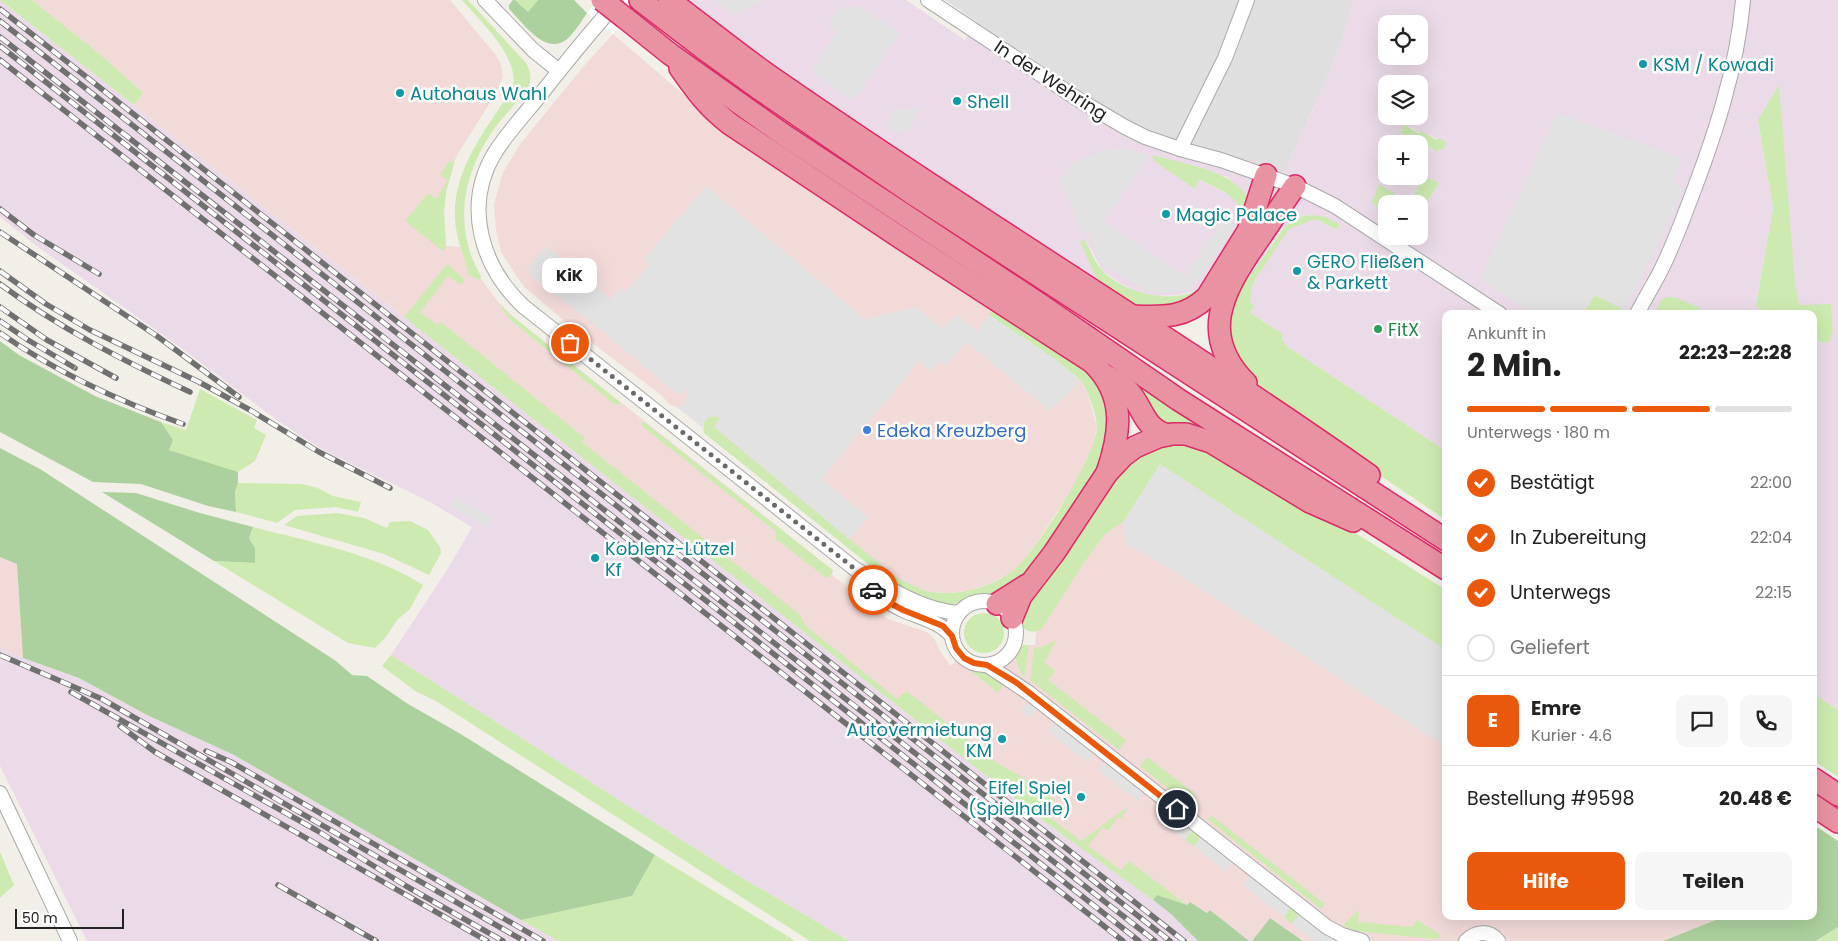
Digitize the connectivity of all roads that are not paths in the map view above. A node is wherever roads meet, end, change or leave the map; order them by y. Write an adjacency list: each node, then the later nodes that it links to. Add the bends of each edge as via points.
1 (485, 0): 10 (street, via 533,50)
2 (602, 0): 8 (highway, bridge)
3 (640, 0): 23 (highway, via 750,83 908,191)
4 (669, 0): 16 (highway, via 829,116)
5 (928, 0): 11 (street, In der Wehring, via 1125,127)
6 (1247, 0): 11 (street, via 1225,58)
7 (1743, 0): 15 (street, via 1741,26 1726,94 1707,157 1660,273)
8 (621, 9): 9 (highway); 10 (street)
9 (670, 54): 17 (highway, via 700,96 730,124 1085,356); 22 (highway, via 784,135 1179,400)
10 (559, 71): 25 (street, via 504,140 486,171 478,209 479,226 490,264 523,306)
11 (1180, 149): 12 (street, In der Wehring)
12 (1266, 175): 13 (street, In der Wehring); 16 (highway, via 1248,232 1207,297 1182,314)
13 (1295, 186): 14 (street, In der Wehring, via 1335,206); 18 (highway, via 1236,274 1225,294 1220,314 1220,337 1226,359)
14 (1494, 310)
15 (1639, 310)
16 (1132, 316): 18 (highway)
17 (1104, 375): 19 (highway, via 1125,388 1149,424); 20 (highway, via 1115,398 1118,423)
18 (1259, 398): 21 (highway)
19 (1166, 435): 20 (highway, via 1135,447); 22 (highway, via 1186,434 1211,442 1310,502 1340,517)
20 (1107, 473): 26 (highway, via 1054,553)
21 (1442, 528)
22 (1387, 532): 24 (highway)
23 (1442, 537)
24 (1442, 567)
25 (855, 569): 28 (street, via 906,598); 30 (street, via 865,583 890,603 943,626)
26 (1029, 583): 27 (highway); 29 (highway)
27 (997, 604): 28 (street, via 976,602); 29 (street)
28 (959, 613): 30 (street, via 953,624)
29 (1012, 618): 31 (street, via 1016,638)
30 (952, 636): 32 (street, via 964,658)
31 (1010, 652): 32 (street); 33 (street, via 1011,670)
32 (987, 665): 33 (street)
33 (1017, 683): 40 (street, via 1326,927 1342,936)
34 (1817, 781): 36 (highway)
35 (0, 792): 39 (street)
36 (1838, 794)
37 (1817, 808): 38 (highway)
38 (1838, 822)
39 (70, 941)
40 (1362, 941)
41 (1466, 941): 42 (street, via 1480,933 1491,935)
42 (1498, 941)

